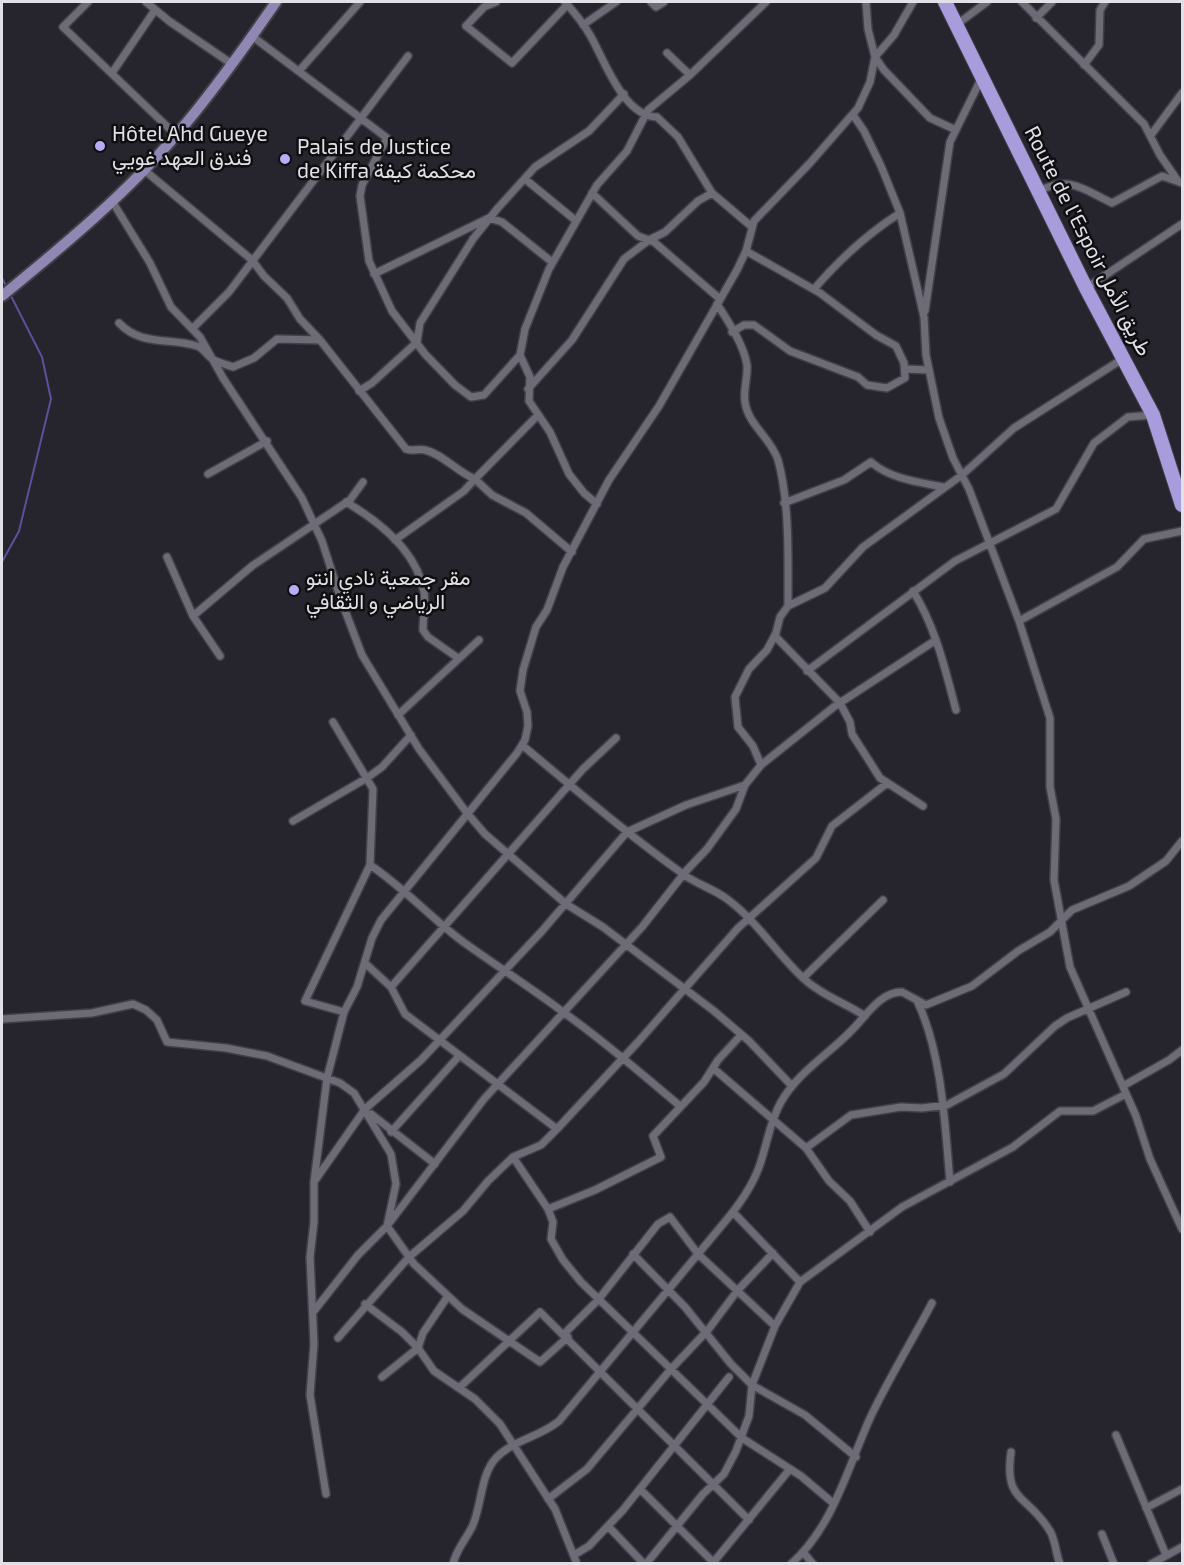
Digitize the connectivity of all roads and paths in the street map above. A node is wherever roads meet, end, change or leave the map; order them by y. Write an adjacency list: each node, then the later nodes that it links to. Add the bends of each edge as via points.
1 (88, 2): 29 (street, via 63,27)
2 (146, 2): 18 (street)
3 (276, 2): 22 (main road)
4 (360, 2): 28 (street)
5 (496, 2): 17 (street, via 484,7 466,26 512,63)
6 (616, 2): 20 (street)
7 (651, 2): 8 (street, via 656,7)
8 (664, 2)
9 (766, 2): 30 (street)
10 (866, 2): 25 (street)
11 (913, 2): 25 (street, via 894,35)
12 (945, 2): 21 (highway, Route de l’Espoir طريق الأمل)
13 (987, 2): 21 (street)
14 (1022, 2): 19 (street)
15 (1052, 2): 19 (street)
16 (1105, 2): 27 (street, via 1100,10 1099,45)
17 (566, 3): 20 (street)
18 (155, 10): 26 (street); 29 (street)
19 (1036, 18): 27 (street)
20 (583, 25): 33 (street, via 609,76)
21 (956, 25): 31 (highway, Route de l’Espoir طريق الأمل)
22 (252, 36): 26 (main road); 28 (street)
23 (667, 53): 30 (street)
24 (408, 56): 36 (street)
25 (875, 57): 34 (street, via 870,82); 37 (street, via 930,118)
26 (232, 64): 38 (main road)
27 (1084, 65): 39 (street, via 1114,91)
28 (299, 71): 36 (street)
29 (112, 72): 38 (street)
30 (690, 75): 35 (street, via 648,110)
31 (982, 76): 37 (street); 43 (highway, Route de l’Espoir طريق الأمل)
32 (1182, 93): 39 (street)
33 (624, 94): 35 (street); 41 (street, via 589,131 535,167)
34 (854, 115): 47 (street); 51 (street)
35 (645, 117): 44 (street, via 627,150); 45 (street, via 657,117 678,137)
36 (361, 118): 54 (street); 56 (street, via 387,138 360,196)
37 (956, 130): 61 (street, via 945,170)
38 (176, 135): 40 (main road)
39 (1151, 135): 42 (street)
40 (143, 170): 46 (main road); 54 (street)
41 (525, 179): 48 (street); 49 (street)
42 (1180, 182): 43 (street, via 1162,176 1112,203 1081,185 1052,185)
43 (1038, 192): 57 (highway, Route de l’Espoir طريق الأمل)
44 (592, 193): 49 (street); 52 (street, via 638,236)
45 (712, 193): 51 (street); 52 (street, via 665,232)
46 (112, 201): 59 (main road); 63 (street, via 150,262 171,307)
47 (900, 213): 58 (street, via 876,228); 61 (street)
48 (489, 218): 55 (street, via 502,222); 56 (street); 66 (street, via 420,323)
49 (575, 220): 55 (street)
50 (1182, 224): 57 (street)
51 (752, 227): 53 (street)
52 (649, 240): 60 (street); 72 (street, via 624,259 572,340)
53 (746, 250): 58 (street); 60 (street)
54 (252, 260): 63 (street, via 229,292); 65 (street)
55 (552, 262): 67 (street, via 525,329)
56 (374, 274): 66 (street, via 392,311)
57 (1086, 288): 68 (highway, Route de l’Espoir طريق الأمل)
58 (813, 290): 70 (street, via 896,346)
59 (2, 296)
60 (718, 302): 64 (street); 84 (street)
61 (924, 317): 71 (street)
62 (119, 323): 69 (street, via 130,334 199,346)
63 (192, 329): 69 (street)
64 (732, 332): 70 (street, via 754,324 790,351 852,374 878,389 905,378); 83 (street, via 744,352 747,367 744,401 750,419 772,446 778,461)
65 (320, 340): 69 (street, via 277,339 254,358 233,367); 73 (street)
66 (417, 342): 67 (street, via 455,385 471,396 484,395); 73 (street)
67 (520, 355): 72 (street, via 530,377)
68 (1124, 358): 75 (highway, Route de l’Espoir طريق الأمل); 78 (street, via 1014,428)
69 (213, 360): 76 (street)
70 (904, 369): 71 (street)
71 (929, 370): 78 (street, via 939,418)
72 (528, 389): 74 (street)
73 (359, 391): 79 (street, via 411,452 425,450)
74 (538, 415): 79 (street); 84 (street, via 569,474)
75 (1153, 415): 85 (highway, Route de l’Espoir طريق الأمل); 89 (street, via 1128,417 1109,429 1082,461 1056,509)
76 (267, 441): 77 (street); 86 (street)
77 (208, 474)
78 (962, 475): 81 (street); 89 (street)
79 (475, 479): 88 (street); 90 (street, via 492,495 526,513)
80 (363, 482): 82 (street)
81 (943, 487): 83 (street, via 893,475 871,462 844,480); 93 (street, via 863,547 825,588)
82 (346, 502): 86 (street); 88 (street)
83 (784, 502): 93 (street)
84 (597, 504): 90 (street)
85 (1182, 505)
86 (314, 523): 94 (street, via 252,566); 104 (street, via 362,655)
87 (1182, 531): 95 (street, via 1144,539 1117,567)
88 (395, 540): 100 (street, via 420,573 423,630)
89 (988, 542): 92 (street); 95 (street)
90 (572, 552): 108 (street, via 536,627 523,670 520,691 528,726)
91 (167, 557): 94 (street)
92 (913, 591): 97 (street); 101 (street)
93 (788, 606): 96 (street)
94 (193, 616): 99 (street)
95 (1018, 621): 126 (street, via 1050,718 1050,787 1057,828 1054,880)
96 (775, 636): 101 (street); 109 (street, via 744,675 735,697 738,727)
97 (936, 639): 102 (street); 103 (street)
98 (479, 640): 100 (street)
99 (220, 656)
100 (458, 658): 104 (street)
101 (807, 671): 102 (street)
102 (840, 703): 109 (street); 111 (street, via 858,744)
103 (956, 710)
104 (398, 715): 106 (street)
105 (333, 722): 110 (street)
106 (411, 735): 110 (street); 115 (street)
107 (616, 738): 113 (street)
108 (522, 745): 113 (street); 115 (street)
109 (761, 765): 112 (street)
110 (367, 778): 116 (street); 120 (street, via 374,803)
111 (886, 784): 114 (street); 125 (street, via 832,826 816,858)
112 (745, 785): 117 (street, via 686,805); 121 (street, via 736,809)
113 (569, 786): 117 (street); 119 (street)
114 (923, 806)
115 (467, 813): 119 (street); 122 (street)
116 (292, 821)
117 (627, 832): 121 (street); 124 (street)
118 (1182, 841): 126 (street, via 1166,861 1129,886 1072,910)
119 (508, 855): 124 (street); 127 (street)
120 (370, 865): 122 (street); 137 (street, via 305,1001)
121 (683, 875): 125 (street, via 726,897); 128 (street)
122 (403, 891): 127 (street); 129 (street, via 376,929)
123 (883, 900): 131 (street)
124 (566, 904): 128 (street); 130 (street)
125 (748, 918): 131 (street); 133 (street)
126 (1061, 922): 135 (street, via 972,986 934,1003); 136 (street, via 1070,967)
127 (445, 927): 130 (street); 132 (street)
128 (625, 945): 133 (street); 138 (street)
129 (366, 964): 132 (street); 137 (street)
130 (505, 971): 138 (street); 142 (street)
131 (803, 978): 139 (street)
132 (391, 987): 142 (street, via 405,1014)
133 (686, 988): 141 (street); 145 (street)
134 (1126, 992): 136 (street)
135 (918, 1003): 139 (street, via 902,992 894,992); 152 (street, via 929,1035)
136 (1089, 1008): 150 (street); 152 (street, via 1055,1026 1004,1074)
137 (344, 1012): 147 (street)
138 (564, 1012): 145 (street); 148 (street)
139 (865, 1016): 149 (street, via 843,1040 800,1074)
140 (2, 1019): 147 (street, via 93,1012 133,1004 158,1020 167,1042 267,1056)
141 (741, 1035): 146 (street); 149 (street)
142 (439, 1041): 144 (street); 154 (street)
143 (1182, 1050): 150 (street)
144 (459, 1056): 148 (street); 157 (street)
145 (624, 1058): 153 (street); 156 (street)
146 (713, 1068): 153 (street); 155 (street)
147 (327, 1078): 154 (street, via 354,1093); 161 (street)
148 (498, 1084): 156 (street); 160 (street)
149 (792, 1086): 155 (street)
150 (1123, 1086): 151 (street)
151 (1126, 1094): 162 (street, via 1093,1111 1060,1111 1028,1138); 166 (street)
152 (943, 1105): 158 (street, via 852,1115); 162 (street)
153 (681, 1107): 163 (street, via 653,1136 661,1157)
154 (365, 1109): 157 (street); 161 (street); 165 (street, via 391,1154 396,1184)
155 (773, 1122): 158 (street); 164 (street, via 751,1186)
156 (557, 1129): 159 (street, via 541,1145)
157 (392, 1132): 160 (street)
158 (806, 1148): 167 (street)
159 (513, 1157): 163 (street); 171 (street, via 463,1211)
160 (435, 1164): 165 (street)
161 (314, 1182): 179 (street, via 310,1257)
162 (950, 1182): 167 (street, via 902,1207)
163 (548, 1209): 176 (street, via 553,1222 551,1239 563,1260)
164 (733, 1212): 168 (street); 170 (street)
165 (387, 1226): 171 (street); 179 (street, via 358,1255)
166 (1182, 1229)
167 (870, 1232): 172 (street)
168 (773, 1253): 172 (street); 173 (street)
169 (633, 1254): 170 (street, via 658,1224 670,1216); 174 (street); 176 (street)
170 (698, 1254): 173 (street); 174 (street)
171 (410, 1256): 175 (street); 178 (street)
172 (800, 1282): 180 (street)
173 (737, 1291): 180 (street); 182 (street)
174 (667, 1292): 181 (street); 182 (street)
175 (448, 1296): 185 (street); 186 (street, via 423,1333)
176 (597, 1300): 181 (street); 183 (street)
177 (932, 1303): 200 (street, via 871,1417)
178 (365, 1304): 184 (street); 186 (street)
179 (314, 1311): 205 (street, via 310,1395)
180 (775, 1326): 191 (street)
181 (633, 1332): 187 (street); 188 (street)
182 (706, 1333): 187 (street); 191 (street)
183 (566, 1336): 185 (street, via 540,1362); 185 (street, via 540,1312); 188 (street)
184 (338, 1338)
185 (508, 1340): 192 (street)
186 (418, 1348): 189 (street); 192 (street, via 434,1371)
187 (671, 1369): 193 (street); 194 (street)
188 (602, 1372): 194 (street); 197 (street, via 559,1421 544,1433)
189 (382, 1377)
190 (729, 1377): 193 (street)
191 (752, 1385): 196 (street); 200 (street, via 805,1415)
192 (459, 1388): 197 (street, via 488,1411)
193 (707, 1405): 196 (street); 198 (street)
194 (638, 1408): 198 (street); 206 (street, via 587,1469)
195 (1116, 1435): 208 (street)
196 (742, 1438): 201 (street); 202 (street, via 724,1474)
197 (516, 1444): 206 (street); 217 (street, via 489,1468 472,1526)
198 (674, 1445): 202 (street); 203 (street)
199 (1011, 1452): 223 (street, via 1008,1471 1014,1491 1048,1526)
200 (856, 1457): 207 (street)
201 (790, 1469): 207 (street); 209 (street)
202 (713, 1484): 209 (street); 210 (street)
203 (640, 1489): 210 (street); 211 (street)
204 (1182, 1489): 208 (street)
205 (326, 1494)
206 (548, 1499): 215 (street)
207 (833, 1503): 214 (street)
208 (1146, 1508): 216 (street)
209 (749, 1520): 220 (street)
210 (676, 1524): 219 (street); 220 (street)
211 (608, 1526): 215 (street, via 589,1546); 219 (street)
212 (1102, 1534): 224 (street)
213 (1182, 1547): 216 (street)
214 (803, 1552): 221 (street); 222 (street)
215 (573, 1555): 218 (street)
216 (1166, 1555): 225 (street)
217 (453, 1563)
218 (577, 1563)
219 (645, 1563)
220 (713, 1563)
221 (791, 1563)
222 (813, 1563)
223 (1060, 1563)
224 (1114, 1563)
225 (1150, 1563)

